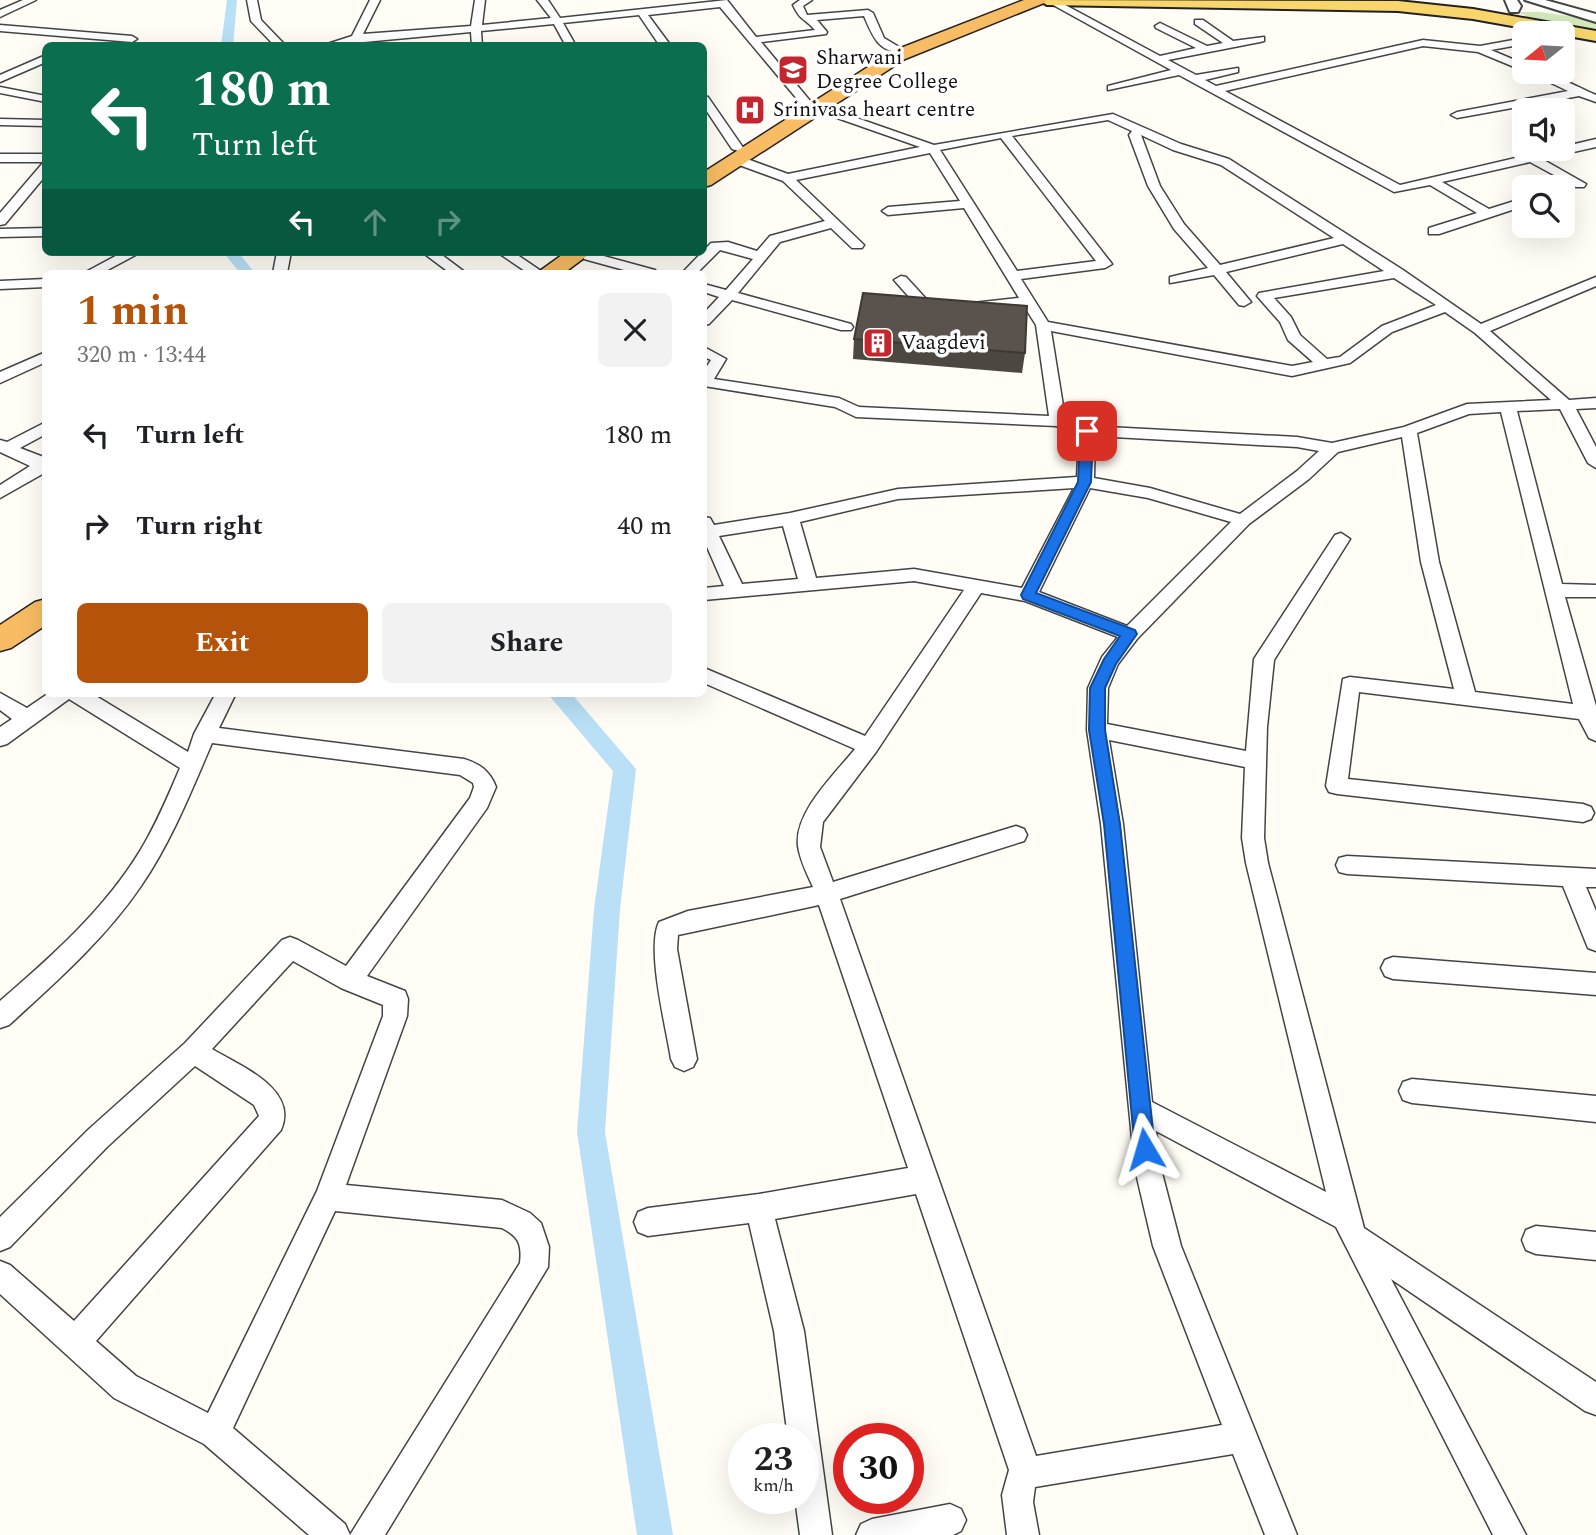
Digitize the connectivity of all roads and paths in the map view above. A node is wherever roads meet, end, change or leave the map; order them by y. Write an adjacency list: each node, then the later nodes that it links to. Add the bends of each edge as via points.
1 (31, 0): 16 (street)
2 (252, 0): 34 (street, via 256,21)
3 (375, 0): 29 (street)
4 (480, 0): 25 (street)
5 (542, 0): 19 (street)
6 (631, 0): 15 (street)
7 (807, 0): 17 (street, via 798,5)
8 (1038, 0): 61 (highway, via 920,45)
9 (1049, 0): 20 (main road, via 1374,5); 45 (street)
10 (1409, 0): 14 (main road)
11 (1531, 0): 18 (street)
12 (723, 2): 15 (street); 32 (street)
13 (1006, 2): 41 (highway)
14 (1513, 5): 18 (main road); 21 (main road, via 1515,17)
15 (641, 13): 19 (street); 38 (street)
16 (0, 14)
17 (804, 19): 32 (street, via 813,21 822,32); 41 (street, via 867,12 880,40)
18 (1596, 19)
19 (555, 21): 25 (street); 37 (street)
20 (1517, 21)
21 (1525, 21)
22 (1199, 22): 40 (street)
23 (1160, 26): 43 (street)
24 (0, 28): 27 (street)
25 (476, 29): 29 (street); 36 (street)
26 (1575, 32): 28 (main road)
27 (94, 36): 30 (street); 33 (street)
28 (1596, 36)
29 (356, 38): 35 (street)
30 (132, 39)
31 (1260, 39): 40 (street)
32 (753, 40): 61 (street)
33 (83, 42)
34 (277, 42)
35 (339, 42)
36 (477, 42)
37 (568, 42)
38 (663, 42)
39 (1512, 43): 42 (street)
40 (1232, 44): 43 (street)
41 (895, 49): 61 (highway)
42 (1479, 49): 46 (street); 56 (street, via 1423,43)
43 (1207, 50): 45 (street)
44 (42, 60): 47 (street)
45 (1158, 60): 50 (street)
46 (1512, 63)
47 (24, 67): 48 (street); 51 (street)
48 (42, 70)
49 (1234, 70): 52 (street)
50 (1182, 71): 52 (street); 54 (street)
51 (0, 79)
52 (1195, 79): 56 (street)
53 (1562, 84): 57 (street)
54 (1112, 88)
55 (0, 90): 58 (street)
56 (1214, 90): 80 (street, via 1398,188)
57 (1581, 92): 59 (street); 62 (street)
58 (42, 98)
59 (1596, 98)
60 (707, 104): 70 (street)
61 (811, 106): 68 (street); 70 (highway)
62 (1457, 115)
63 (0, 122): 64 (street)
64 (42, 123)
65 (1138, 130): 66 (street, via 1109,116); 94 (street, via 1225,162); 112 (street, via 1135,135 1154,186 1179,226)
66 (1004, 134): 68 (street); 114 (street, via 1105,264)
67 (1596, 143): 69 (street)
68 (933, 148): 77 (street); 85 (street)
69 (1575, 148)
70 (737, 154): 75 (highway); 77 (street); 78 (highway)
71 (0, 158): 72 (street)
72 (42, 158)
73 (1518, 161): 80 (street)
74 (1537, 161): 81 (street)
75 (707, 170)
76 (42, 172): 84 (street)
77 (787, 178): 90 (street)
78 (707, 179)
79 (1596, 180): 81 (street)
80 (1432, 181): 88 (street)
81 (1580, 184): 82 (street)
82 (1575, 186)
83 (42, 190): 84 (street)
84 (24, 192): 89 (street)
85 (968, 204): 87 (street); 114 (street)
86 (1512, 206): 88 (street)
87 (888, 211)
88 (1488, 214): 91 (street)
89 (0, 221)
90 (834, 223): 95 (street); 104 (street, via 775,239)
91 (1434, 231)
92 (42, 232): 93 (street)
93 (0, 233)
94 (1344, 240): 112 (street); 113 (street)
95 (858, 245)
96 (707, 255): 104 (street, via 724,245)
97 (130, 256): 105 (street)
98 (435, 256): 106 (street)
99 (510, 256): 107 (street)
100 (583, 256): 108 (highway)
101 (585, 256): 109 (highway)
102 (598, 256): 110 (street)
103 (706, 256): 111 (street)
104 (761, 257): 121 (street)
105 (117, 268)
106 (455, 270)
107 (532, 270)
108 (554, 270)
109 (568, 270)
110 (641, 270)
111 (692, 270)
112 (1220, 271): 115 (street); 123 (street)
113 (1398, 273): 124 (street); 131 (street, via 1264,296 1293,337)
114 (1013, 276): 122 (street)
115 (1175, 280)
116 (901, 281): 122 (street, via 923,304 944,308)
117 (1596, 281): 128 (street)
118 (42, 283): 119 (street)
119 (0, 285)
120 (707, 289): 121 (street)
121 (730, 295): 125 (street); 127 (street)
122 (1028, 301): 126 (street)
123 (1244, 302)
124 (1447, 306): 128 (street); 131 (street, via 1387,328 1345,360)
125 (707, 318)
126 (1043, 325): 131 (street, via 1292,371); 138 (street)
127 (846, 327)
128 (1480, 330): 136 (street)
129 (707, 353): 132 (street, via 719,359)
130 (42, 358): 133 (street)
131 (1324, 364)
132 (707, 377)
133 (0, 378)
134 (707, 382): 138 (street, via 839,403 856,412)
135 (1596, 403): 136 (street)
136 (1566, 405): 137 (street); 144 (street)
137 (1508, 408): 141 (street, via 1468,409); 156 (street)
138 (1058, 421): 140 (street)
139 (42, 429): 142 (street)
140 (1087, 431): 143 (street, via 1297,442); 147 (street)
141 (1409, 431): 143 (street); 170 (street, via 1430,562)
142 (3, 447): 145 (street)
143 (1332, 448): 150 (street)
144 (1596, 463)
145 (42, 464)
146 (42, 466): 148 (street)
147 (1085, 482): 149 (street, via 898,494); 150 (street, via 1150,493); 160 (street)
148 (0, 492)
149 (790, 519): 151 (street); 154 (street)
150 (1243, 520): 164 (street)
151 (707, 527)
152 (707, 529): 158 (street)
153 (1341, 539): 179 (street, via 1264,659)
154 (809, 585): 155 (street, via 914,575); 158 (street)
155 (975, 587): 160 (street); 178 (street)
156 (1554, 590): 157 (street); 172 (street)
157 (1596, 591)
158 (736, 592): 159 (street)
159 (707, 594)
160 (1028, 595): 164 (street)
161 (42, 611): 163 (highway)
162 (42, 612): 165 (highway)
163 (0, 625)
164 (1130, 634): 174 (street, via 1109,662 1098,688)
165 (0, 640)
166 (707, 676): 178 (street)
167 (58, 697): 173 (street)
168 (82, 697): 180 (street)
169 (224, 697): 176 (street)
170 (1467, 699): 172 (street); 181 (street, via 1350,684 1337,786)
171 (0, 700): 173 (street)
172 (1591, 714): 175 (street)
173 (28, 719): 177 (street)
174 (1097, 730): 179 (street); 195 (street, via 1112,824)
175 (1596, 733)
176 (204, 734): 180 (street); 189 (street, via 464,768 482,778 485,787 479,802)
177 (0, 738)
178 (869, 746): 186 (street, via 807,831 807,843)
179 (1256, 761): 201 (street, via 1253,838 1257,863)
180 (192, 765): 191 (street, via 149,855 126,890 78,947)
181 (1583, 813)
182 (1016, 835): 186 (street)
183 (1347, 865): 184 (street)
184 (1571, 877): 185 (street); 187 (street)
185 (1596, 878)
186 (827, 894): 193 (street, via 667,929 665,948); 197 (street)
187 (1596, 941)
188 (1393, 968): 190 (street)
189 (351, 980): 192 (street, via 290,947); 198 (street, via 396,999 397,1007)
190 (1596, 984)
191 (0, 1017)
192 (194, 1051): 202 (street, via 98,1138); 206 (street, via 263,1096 272,1110 272,1121)
193 (684, 1059)
194 (1412, 1091): 196 (street)
195 (1140, 1109): 201 (street); 209 (street, via 1148,1168 1167,1245)
196 (1596, 1109)
197 (925, 1179): 199 (street); 210 (street)
198 (328, 1197): 208 (street); 213 (street, via 502,1214 531,1231 536,1243 534,1267)
199 (759, 1208): 200 (street); 214 (street, via 789,1331)
200 (648, 1222)
201 (1350, 1227): 207 (street); 218 (street)
202 (0, 1237)
203 (1536, 1240): 204 (street)
204 (1596, 1246)
205 (0, 1275): 206 (street)
206 (75, 1342): 208 (street, via 125,1387)
207 (1596, 1400)
208 (215, 1433): 212 (street)
209 (1241, 1437): 210 (street); 217 (street)
210 (1026, 1473): 216 (street, via 1017,1497)
211 (950, 1520): 215 (street)
212 (334, 1535)
213 (366, 1535)
214 (816, 1535)
215 (872, 1535)
216 (1023, 1535)
217 (1281, 1535)
218 (1510, 1535)

